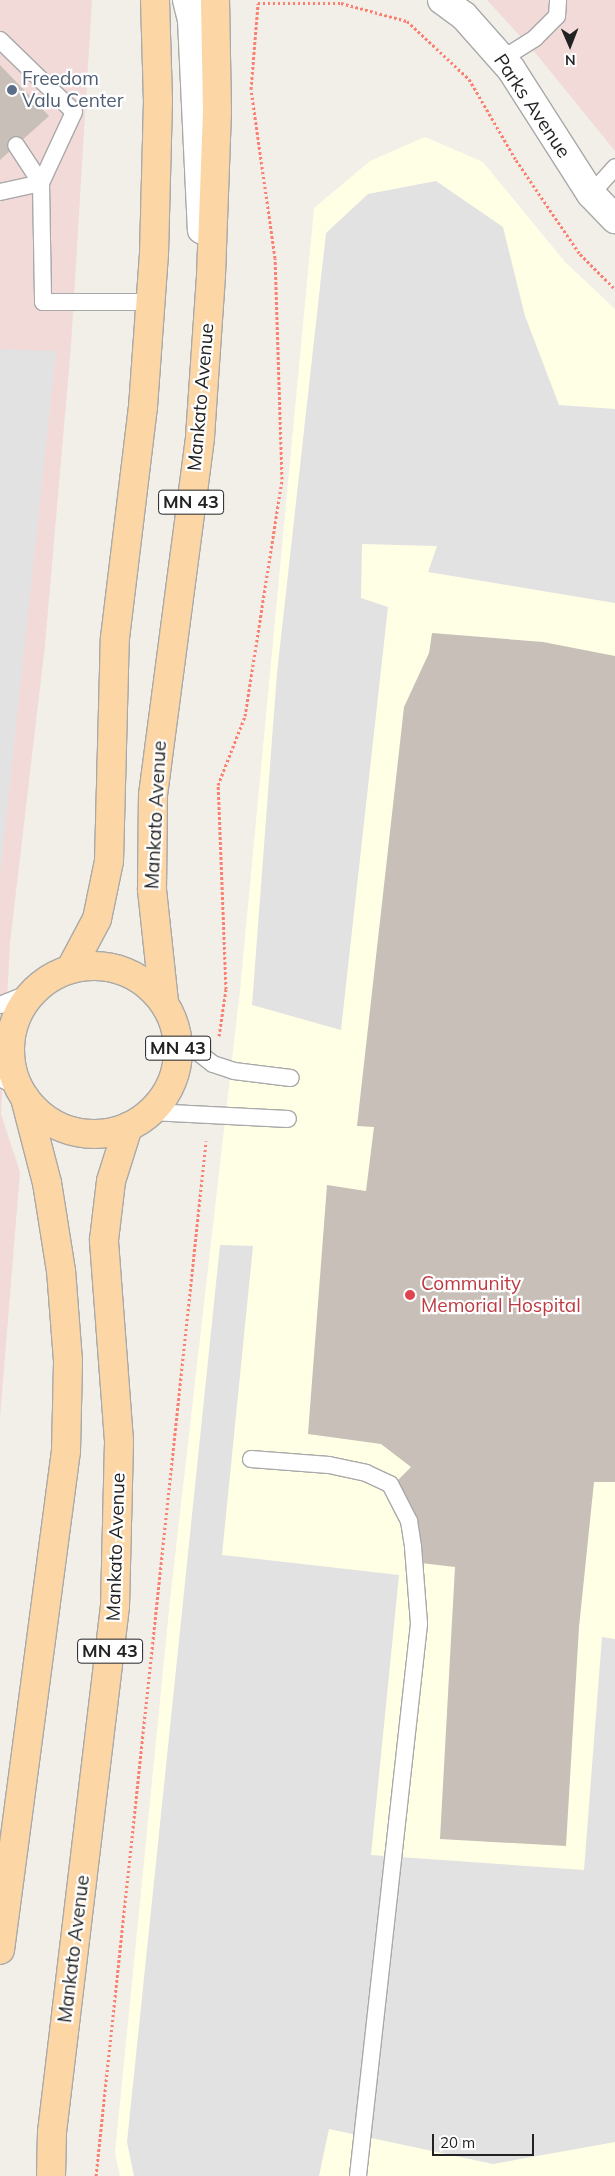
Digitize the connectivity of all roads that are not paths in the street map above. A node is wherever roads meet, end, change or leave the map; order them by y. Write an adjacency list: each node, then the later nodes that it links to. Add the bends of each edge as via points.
1 (155, 0): 15 (main road, MN 43, via 158,101)
2 (187, 0): 14 (street, via 192,20 202,238)
3 (215, 0): 14 (main road, Mankato Avenue / MN 43, via 217,113)
4 (442, 0): 7 (street, Parks Avenue, via 464,16)
5 (558, 0): 7 (lane, via 557,16 535,38)
6 (0, 40): 10 (lane, via 74,112)
7 (502, 59): 12 (street, Parks Avenue)
8 (16, 145): 10 (lane)
9 (615, 167): 12 (lane)
10 (42, 183): 11 (lane); 15 (lane, via 43,302)
11 (0, 192)
12 (591, 194): 13 (street, Parks Avenue)
13 (615, 219)
14 (211, 275): 18 (main road, Mankato Avenue / MN 43, via 200,437 153,795 152,889)
15 (150, 302): 16 (main road, MN 43, via 143,407 115,638 109,861 97,919)
16 (71, 968): 17 (main road, Mankato Avenue / MN 43); 18 (main road, Mankato Avenue / MN 43, via 93,965 120,969 144,982)
17 (34, 991): 19 (lane); 22 (main road, Mankato Avenue / MN 43, via 16,1018 11,1034)
18 (164, 1002): 20 (main road, Mankato Avenue / MN 43)
19 (0, 1005)
20 (178, 1037): 21 (lane, via 213,1064 234,1071); 23 (main road, Mankato Avenue / MN 43, via 175,1075 166,1095)
21 (291, 1078)
22 (14, 1087): 25 (main road, Mankato Avenue / MN 43, via 44,1117 69,1130 101,1134); 27 (main road, Mankato Avenue / MN 43, via 47,1183 61,1272 68,1361 66,1452)
23 (151, 1112): 24 (lane); 25 (main road, Mankato Avenue / MN 43)
24 (288, 1119)
25 (128, 1127): 28 (main road, Mankato Avenue / MN 43, via 111,1181 104,1240 119,1441 115,1606 52,2132)
26 (251, 1459): 29 (lane, via 330,1465 366,1472 390,1484 409,1521 419,1624)
27 (0, 1950)
28 (51, 2176)
29 (358, 2176)

